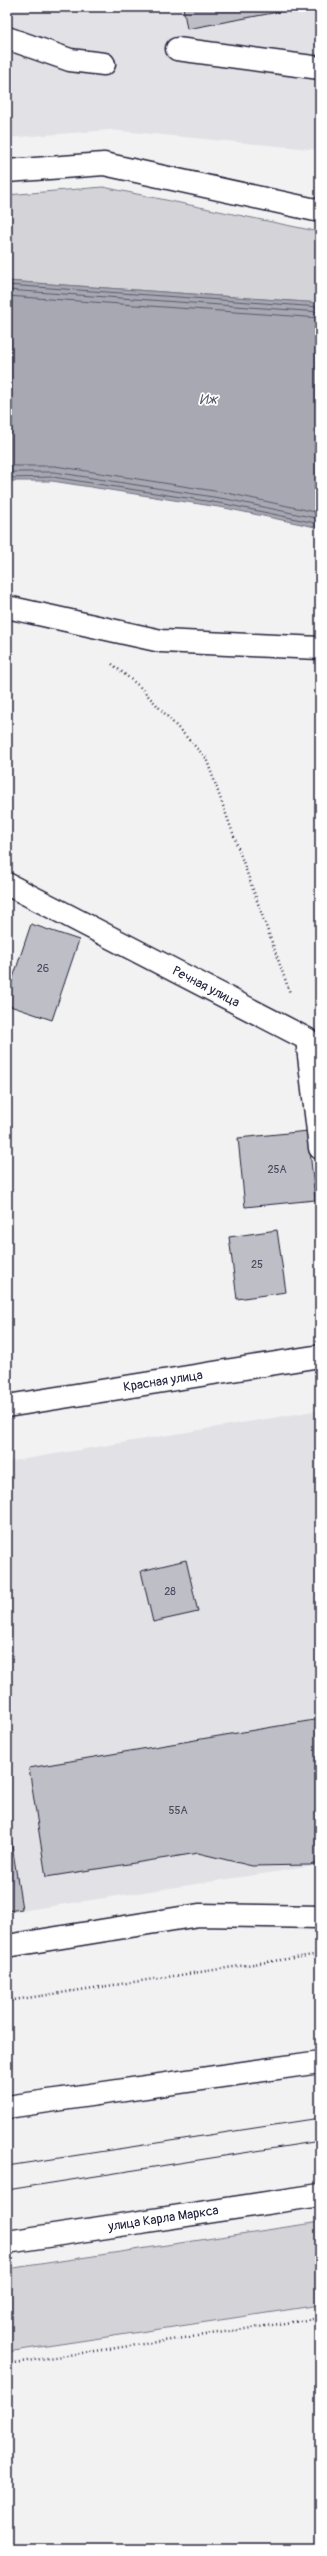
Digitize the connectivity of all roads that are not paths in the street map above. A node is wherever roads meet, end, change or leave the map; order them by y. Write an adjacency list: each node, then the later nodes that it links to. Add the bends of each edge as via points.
1 (7, 38): 3 (street, via 70,60)
2 (177, 49): 4 (street)
3 (104, 64)
4 (320, 68)
5 (7, 171): 6 (street, via 104,164)
6 (320, 211)
7 (7, 607): 8 (street, via 161,641)
8 (320, 648)
9 (7, 884): 10 (street, Речная улица, via 307,1039)
10 (320, 1148)
11 (320, 1356): 12 (street, Красная улица)
12 (7, 1406)
13 (320, 1917): 14 (street, via 199,1915)
14 (7, 1946)
15 (320, 2062): 16 (street)
16 (7, 2107)
17 (317, 2200): 18 (street, улица Карла Маркса)
18 (7, 2242)

